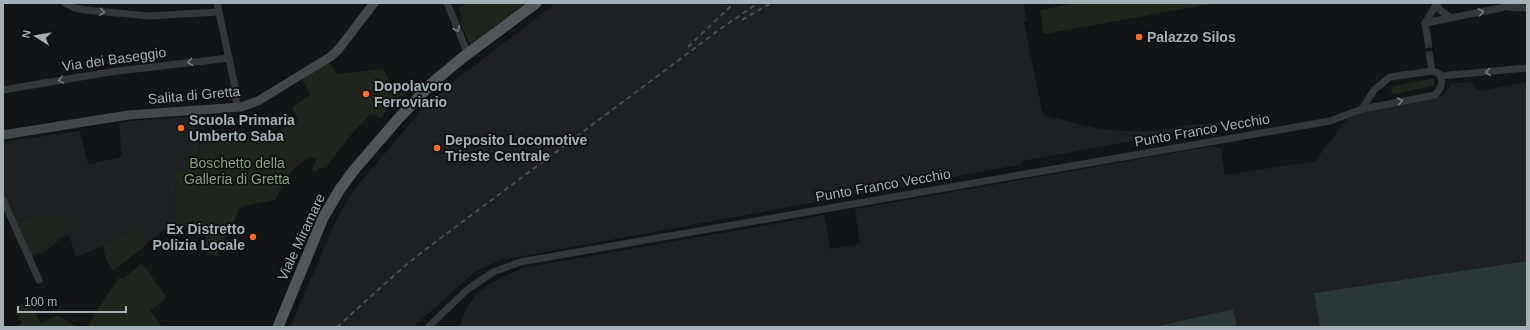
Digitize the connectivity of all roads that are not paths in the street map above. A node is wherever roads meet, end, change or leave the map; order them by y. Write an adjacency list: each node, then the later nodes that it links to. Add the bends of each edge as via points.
1 (65, 3): 11 (street, one-way to 11, via 85,10 149,16)
2 (217, 3): 11 (street)
3 (374, 3): 22 (main road, Salita di Gretta, via 330,57 258,101)
4 (447, 3): 15 (street, one-way to 15)
5 (536, 3): 15 (main road, Viale Miramare)
6 (1511, 3): 9 (street)
7 (1514, 3): 9 (street)
8 (1436, 4): 12 (street); 13 (street)
9 (1501, 8): 10 (street); 12 (street, one-way to 9)
10 (1527, 8)
11 (218, 12): 16 (street)
12 (1451, 18): 13 (street)
13 (1425, 22): 14 (street)
14 (1428, 41)
15 (468, 54): 27 (main road, Viale Miramare, via 430,84 411,103 340,189 320,225)
16 (229, 58): 21 (street, Via dei Baseggio, one-way to 21, via 110,72); 22 (street)
17 (1430, 58): 19 (street)
18 (1527, 68): 20 (street, one-way to 20)
19 (1432, 71): 20 (street); 23 (street, via 1390,77 1374,90)
20 (1440, 76): 23 (street, Punto Franco Vecchio, one-way to 20, via 1435,94 1440,90 1442,83)
21 (3, 90)
22 (237, 107): 24 (main road, Salita di Gretta, via 128,115)
23 (1362, 109): 28 (street, Punto Franco Vecchio, via 1330,121 520,262 493,272 468,289)
24 (3, 135)
25 (3, 200): 26 (street)
26 (39, 280)
27 (278, 327)
28 (428, 327)

